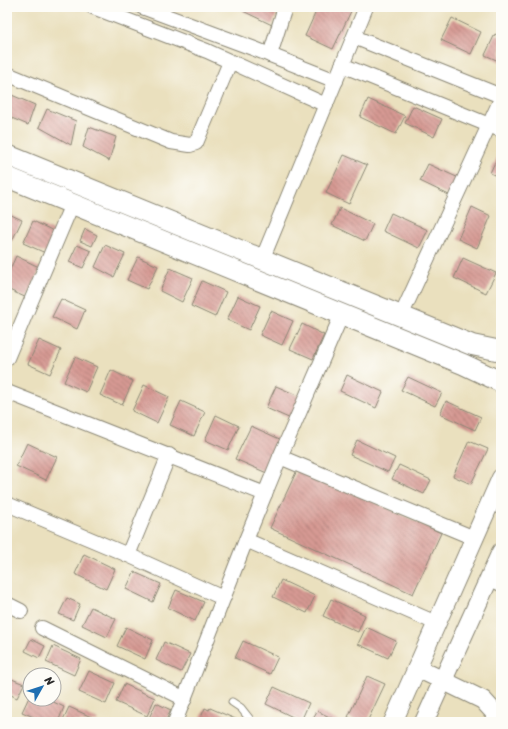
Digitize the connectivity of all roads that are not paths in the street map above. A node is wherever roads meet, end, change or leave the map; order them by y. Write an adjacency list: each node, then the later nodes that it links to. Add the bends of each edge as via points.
1 (93, 7): 7 (street)
2 (142, 7): 6 (street)
3 (285, 7): 6 (street)
4 (366, 7): 5 (street)
5 (354, 37): 8 (street); 11 (street)
6 (270, 55): 10 (street)
7 (230, 62): 9 (street, via 196,143 190,145 171,142); 12 (street)
8 (342, 65): 10 (street); 13 (street)
9 (7, 74)
10 (336, 81): 12 (street)
11 (501, 98): 13 (street)
12 (326, 106): 17 (street)
13 (495, 127): 19 (street)
14 (7, 155): 17 (main road)
15 (7, 178): 16 (main road)
16 (72, 204): 18 (main road); 21 (street)
17 (262, 260): 19 (main road)
18 (342, 314): 22 (main road); 25 (street)
19 (401, 316): 20 (main road, via 472,345)
20 (501, 351)
21 (7, 358)
22 (501, 382)
23 (7, 392): 24 (street)
24 (169, 455): 27 (street); 32 (street)
25 (280, 457): 27 (street); 29 (street)
26 (501, 478): 29 (street)
27 (265, 494): 30 (street)
28 (7, 504): 32 (street)
29 (474, 538): 37 (street)
30 (246, 540): 34 (street); 37 (street)
31 (501, 552): 33 (street)
32 (128, 555): 34 (street)
33 (495, 582): 40 (street)
34 (224, 598): 41 (street)
35 (7, 604): 36 (street)
36 (21, 611)
37 (436, 623): 39 (street)
38 (42, 628): 41 (street)
39 (417, 668): 40 (street); 48 (street)
40 (443, 680): 42 (street); 49 (street)
41 (185, 699): 46 (street)
42 (483, 700): 43 (street); 45 (street, via 493,711)
43 (501, 701)
44 (232, 702): 47 (lane, via 241,708)
45 (501, 714)
46 (175, 722)
47 (252, 722)
48 (393, 722)
49 (424, 722)

